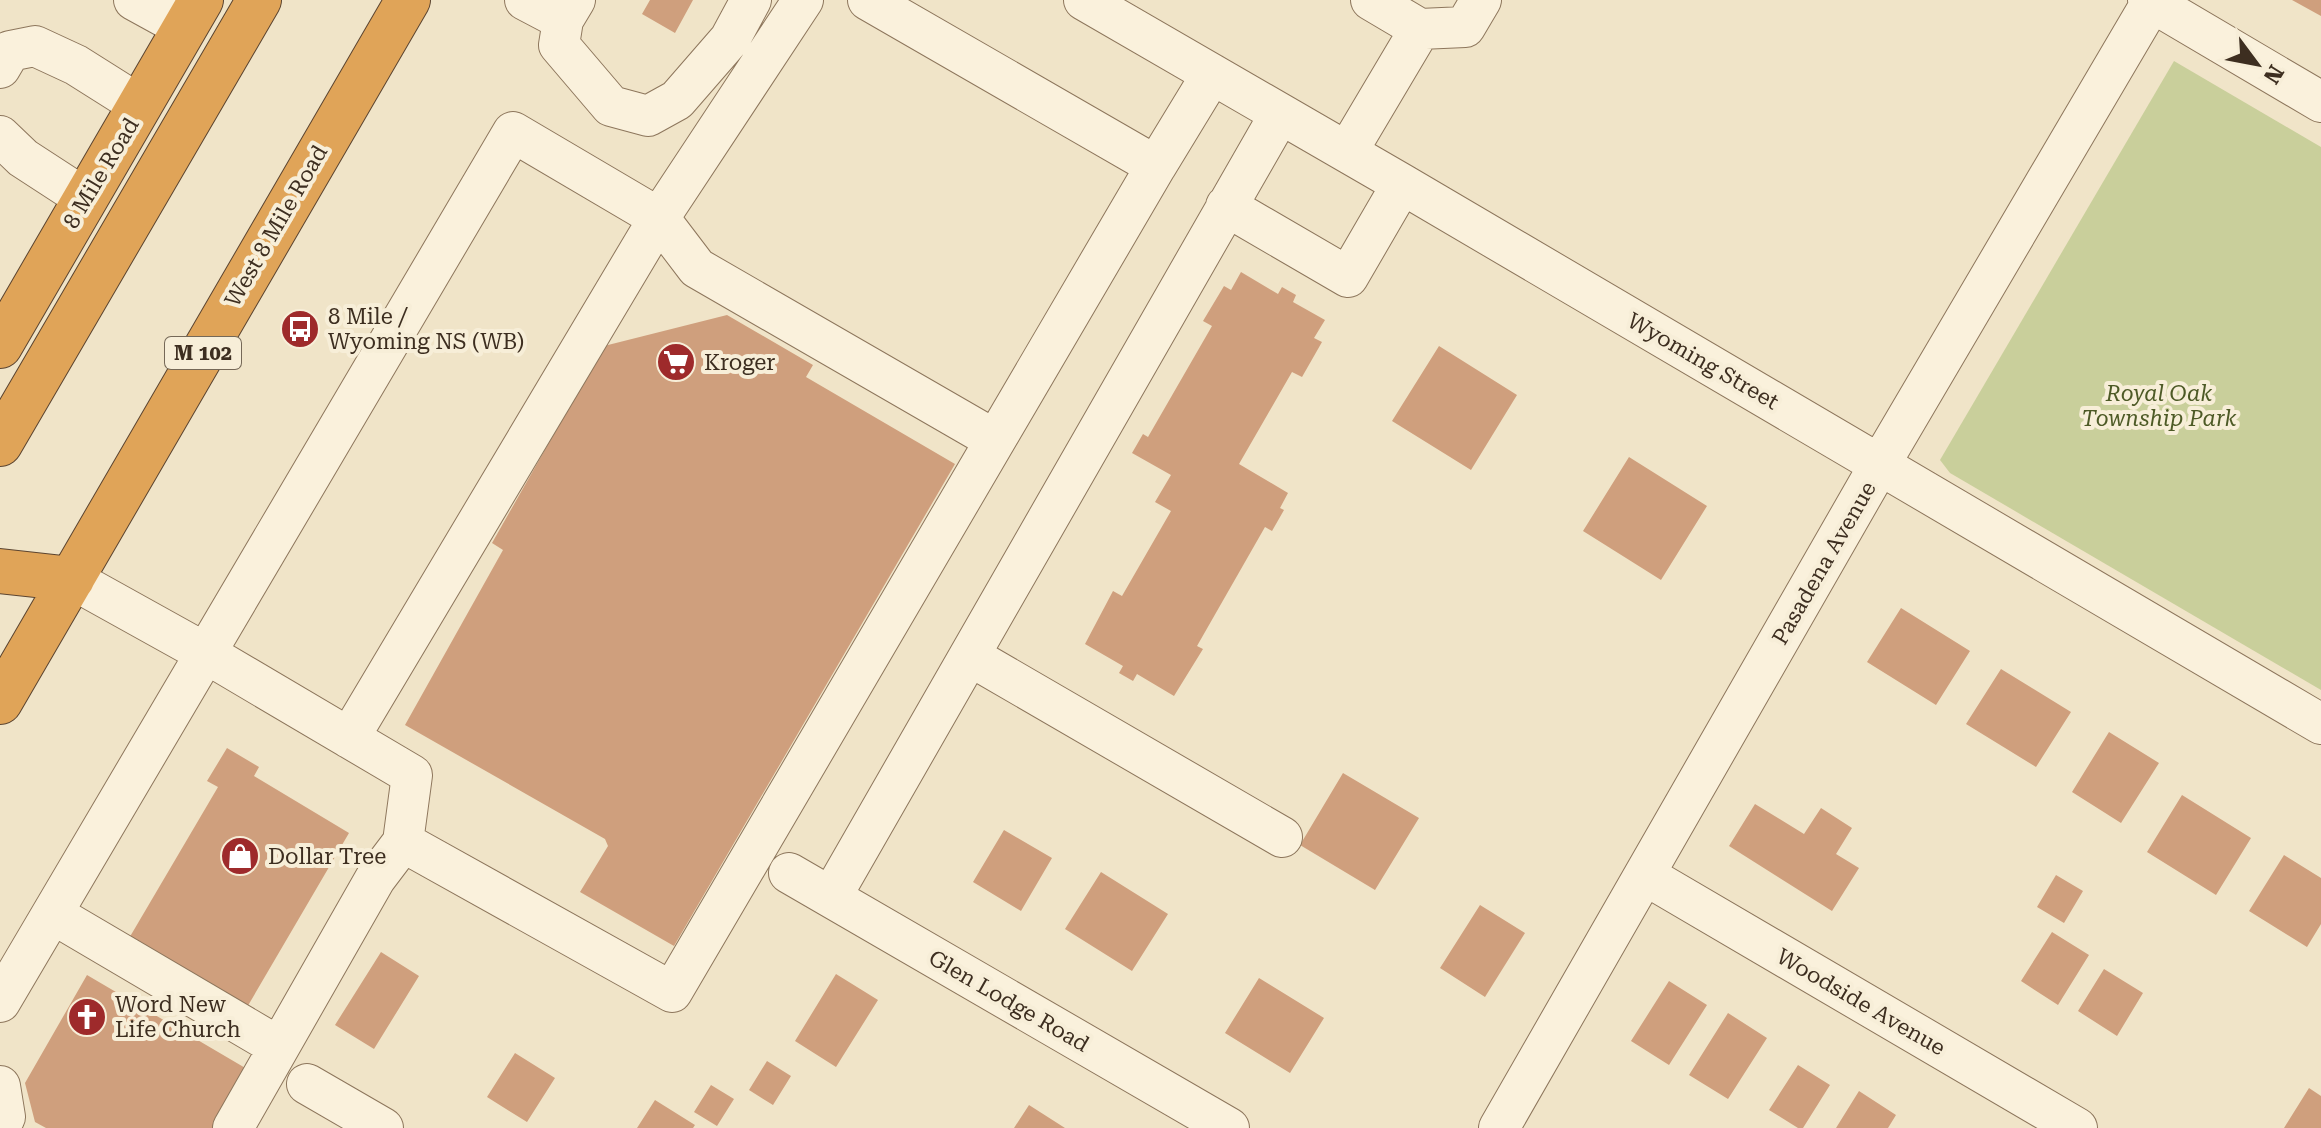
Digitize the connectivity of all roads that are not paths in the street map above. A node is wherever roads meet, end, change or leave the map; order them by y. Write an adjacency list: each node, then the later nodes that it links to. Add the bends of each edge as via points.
1 (134, 0): 13 (street)
2 (259, 0): 29 (highway)
3 (408, 0): 32 (highway, West 8 Mile Road / M 102)
4 (525, 0): 12 (street)
5 (751, 0): 12 (street, via 730,39 677,100 648,116 611,106 559,45)
6 (803, 0): 26 (street)
7 (868, 0): 22 (street)
8 (1084, 0): 16 (street, Wyoming Street)
9 (1371, 0): 14 (street)
10 (1481, 0): 14 (street, via 1465,27)
11 (2151, 1): 17 (street); 30 (street, Pasadena Avenue)
12 (569, 10)
13 (193, 14): 18 (highway, 8 Mile Road)
14 (1420, 29): 21 (street)
15 (0, 68): 18 (street, via 10,51 35,46)
16 (1212, 74): 19 (street, Wyoming Street); 22 (street)
17 (2321, 102)
18 (141, 106): 24 (highway, 8 Mile Road)
19 (1280, 114): 21 (street, Wyoming Street); 25 (street)
20 (0, 136): 24 (street, via 23,158)
21 (1347, 152): 23 (street, Wyoming Street)
22 (1156, 166): 28 (street)
23 (1402, 184): 25 (street, via 1348,277); 30 (street, Wyoming Street)
24 (86, 199): 27 (highway, 8 Mile Road)
25 (1226, 206): 34 (street)
26 (659, 218): 28 (street, via 697,268); 33 (street, via 513,132); 37 (street)
27 (0, 346)
28 (995, 440): 39 (street, via 672,992)
29 (0, 444)
30 (1880, 464): 36 (street, Wyoming Street); 41 (street, Pasadena Avenue)
31 (0, 571): 32 (highway)
32 (72, 579): 33 (street); 35 (highway, West 8 Mile Road / M 102)
33 (207, 654): 37 (street); 43 (street)
34 (970, 656): 38 (street); 42 (street)
35 (0, 702)
36 (2321, 724)
37 (349, 738): 39 (street, via 412,775)
38 (1282, 837)
39 (403, 842): 45 (street, via 375,879)
40 (789, 873): 42 (street, Glen Lodge Road)
41 (1645, 875): 52 (street, Pasadena Avenue); 53 (street, Woodside Avenue)
42 (831, 897): 51 (street, Glen Lodge Road)
43 (53, 914): 44 (street); 45 (street)
44 (0, 1002)
45 (279, 1047): 49 (street)
46 (307, 1084): 50 (street)
47 (0, 1086): 48 (street, via 5,1117)
48 (0, 1126)
49 (233, 1128)
50 (383, 1128)
51 (1229, 1128)
52 (1499, 1128)
53 (2077, 1128)

